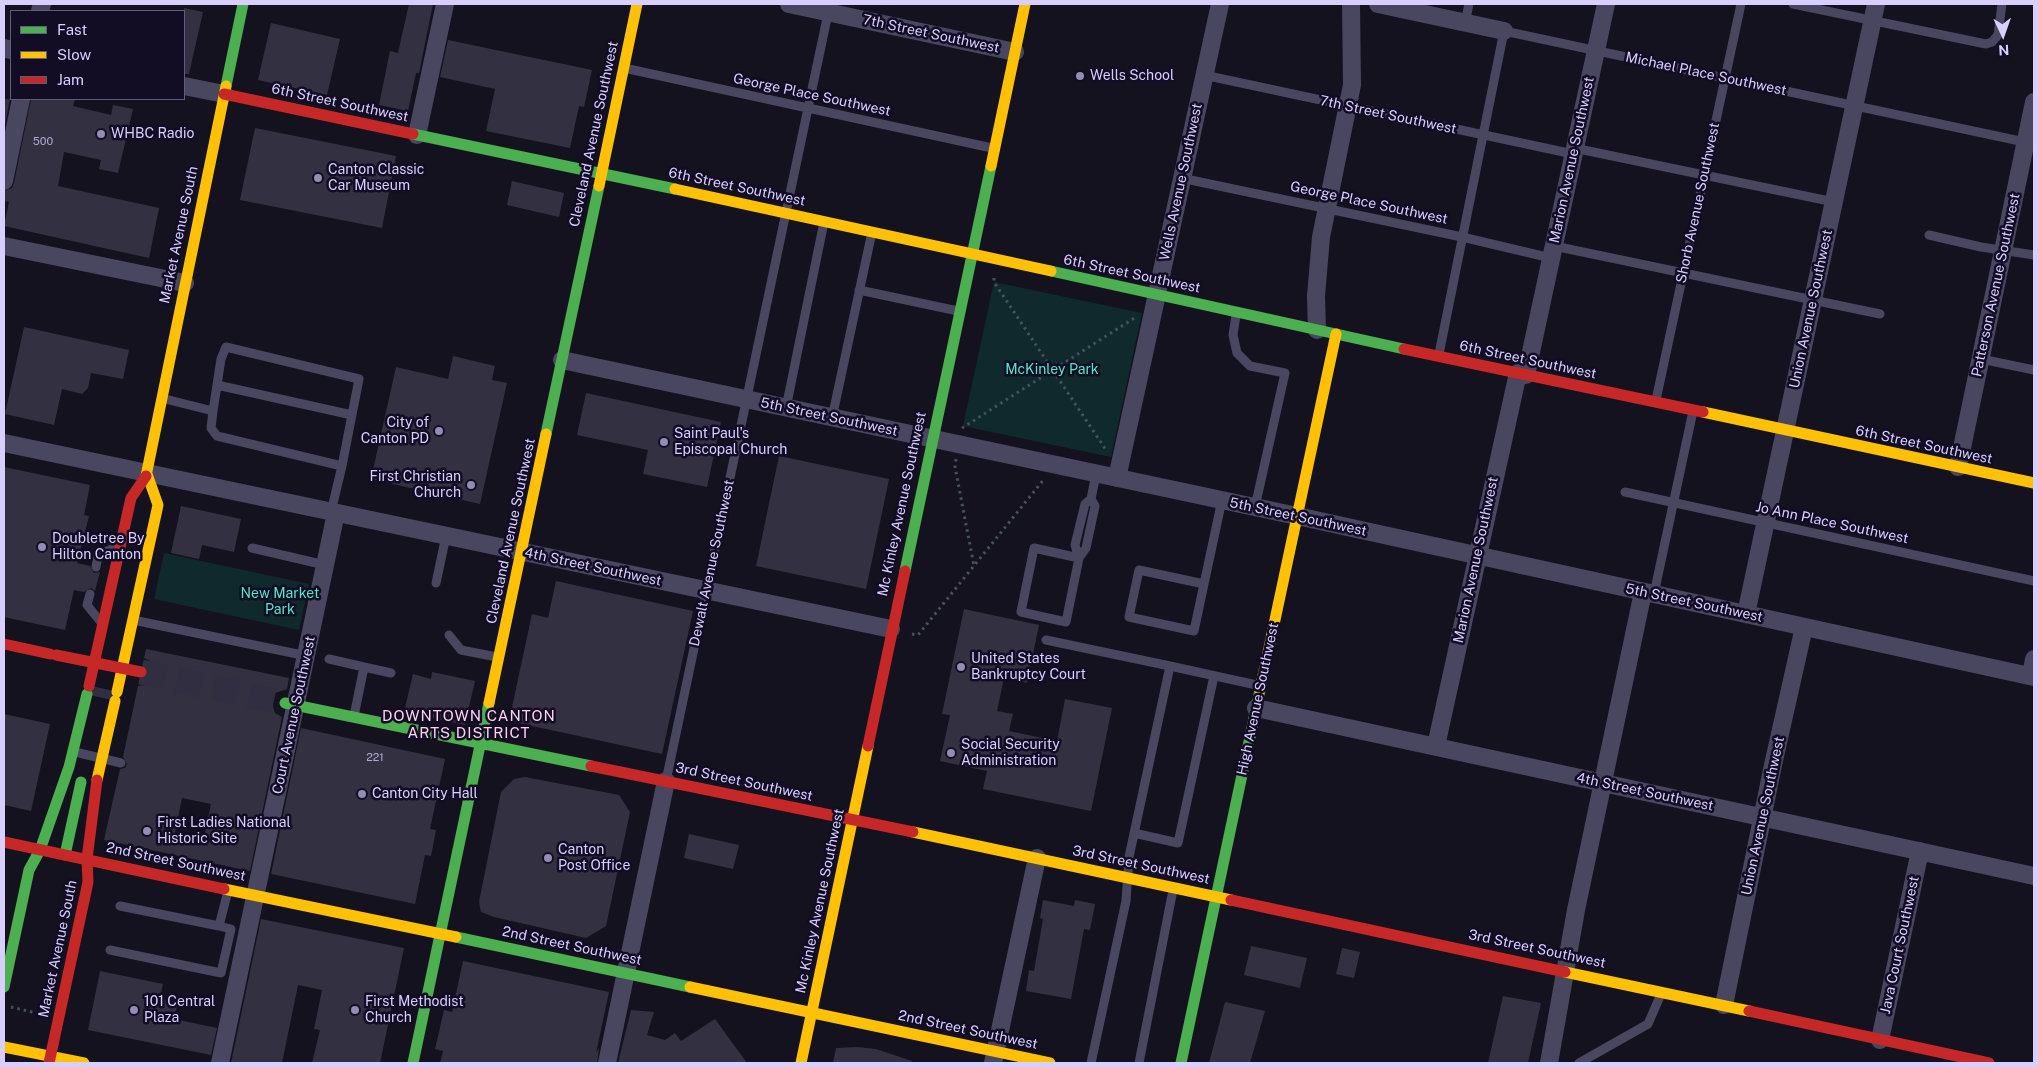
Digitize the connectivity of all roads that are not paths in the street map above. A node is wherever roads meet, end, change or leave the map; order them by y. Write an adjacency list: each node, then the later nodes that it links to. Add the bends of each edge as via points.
1 (244, 4): 24 (street, Market Avenue South)
2 (445, 4): 30 (street)
3 (637, 4): 20 (street, Cleveland Avenue Southwest)
4 (789, 4): 14 (street, 7th Street Southwest)
5 (1025, 4): 19 (street, Mc Kinley Avenue Southwest)
6 (1220, 4): 21 (street, Wells Avenue Southwest)
7 (1351, 4): 28 (street, via 1352,85)
8 (1378, 4): 16 (street, Michael Place Southwest)
9 (1469, 4): 16 (lane)
10 (1606, 4): 18 (street, Marion Avenue Southwest)
11 (1741, 4): 22 (lane, Shorb Avenue Southwest)
12 (1793, 4): 15 (lane)
13 (2002, 4): 15 (lane, via 1998,35 1986,44)
14 (829, 8): 19 (street, 7th Street Southwest); 29 (lane, Dewalt Avenue Southwest)
15 (1875, 12): 27 (street, Union Avenue Southwest)
16 (1465, 22): 17 (street, Michael Place Southwest)
17 (1504, 31): 18 (lane, Michael Place Southwest); 31 (lane)
18 (1596, 50): 22 (lane, Michael Place Southwest); 34 (street, Marion Avenue Southwest)
19 (1015, 52): 33 (street, Mc Kinley Avenue Southwest)
20 (624, 68): 29 (lane, George Place Southwest); 35 (street, Cleveland Avenue Southwest)
21 (1204, 75): 28 (lane, 7th Street Southwest); 37 (street, Wells Avenue Southwest)
22 (1725, 78): 27 (lane, Michael Place Southwest); 36 (lane, Shorb Avenue Southwest)
23 (185, 86): 24 (street)
24 (224, 94): 30 (street, 6th Street Southwest); 52 (street, Market Avenue South)
25 (21, 100): 38 (street)
26 (2034, 102): 32 (street, Patterson Avenue Southwest)
27 (1855, 106): 32 (lane, Michael Place Southwest); 39 (street, Union Avenue Southwest)
28 (1348, 107): 31 (lane, 7th Street Southwest); 40 (street)
29 (808, 108): 33 (lane, George Place Southwest); 41 (lane, Dewalt Avenue Southwest)
30 (417, 135): 35 (street, 6th Street Southwest)
31 (1484, 136): 34 (lane, 7th Street Southwest); 45 (lane)
32 (2030, 143): 47 (street, Patterson Avenue Southwest)
33 (994, 149): 49 (street, Mc Kinley Avenue Southwest)
34 (1574, 151): 36 (lane, 7th Street Southwest); 48 (street, Marion Avenue Southwest)
35 (601, 174): 41 (street, 6th Street Southwest); 63 (street, Cleveland Avenue Southwest)
36 (1704, 175): 39 (lane, 7th Street Southwest); 51 (lane, Shorb Avenue Southwest)
37 (1181, 178): 40 (lane, George Place Southwest); 54 (street, Wells Avenue Southwest)
38 (4, 181)
39 (1834, 202): 55 (street, Union Avenue Southwest)
40 (1326, 209): 45 (lane, George Place Southwest); 59 (street, via 1318,258)
41 (785, 213): 42 (street, 6th Street Southwest); 68 (lane, Dewalt Avenue Southwest)
42 (824, 221): 43 (street, 6th Street Southwest); 70 (lane)
43 (872, 232): 49 (street, 6th Street Southwest); 53 (lane)
44 (1929, 235): 47 (lane)
45 (1462, 236): 48 (lane, George Place Southwest); 61 (lane)
46 (4, 246): 52 (street)
47 (2003, 250): 50 (lane); 62 (street, Patterson Avenue Southwest)
48 (1552, 252): 51 (lane, George Place Southwest); 65 (street, Marion Avenue Southwest)
49 (971, 253): 54 (street, 6th Street Southwest); 56 (street, Mc Kinley Avenue Southwest)
50 (2034, 255)
51 (1684, 272): 55 (lane, George Place Southwest); 69 (lane, Shorb Avenue Southwest)
52 (185, 283): 67 (street, Market Avenue South)
53 (859, 290): 56 (lane); 74 (lane)
54 (1153, 294): 57 (street, 6th Street Southwest); 80 (street, Wells Avenue Southwest)
55 (1813, 300): 58 (lane, George Place Southwest); 75 (street, Union Avenue Southwest)
56 (958, 311): 76 (street, Mc Kinley Avenue Southwest)
57 (1237, 312): 59 (street, 6th Street Southwest); 87 (lane, via 1233,335 1237,353 1250,366 1284,373)
58 (1880, 314)
59 (1317, 330): 60 (street, 6th Street Southwest)
60 (1336, 334): 61 (street, 6th Street Southwest); 89 (street, High Avenue Southwest)
61 (1438, 356): 65 (street, 6th Street Southwest)
62 (1981, 359): 64 (lane); 79 (street, Patterson Avenue Southwest)
63 (562, 360): 68 (street, 5th Street Southwest); 94 (street, Cleveland Avenue Southwest)
64 (2034, 370)
65 (1522, 374): 69 (street, 6th Street Southwest); 95 (street, Marion Avenue Southwest)
66 (217, 385): 71 (lane); 73 (lane); 73 (lane, via 226,347 359,379)
67 (162, 399): 71 (lane); 81 (street, Market Avenue South)
68 (746, 400): 70 (street, 5th Street Southwest); 102 (lane, Dewalt Avenue Southwest)
69 (1656, 403): 72 (street, 6th Street Southwest)
70 (786, 408): 74 (street, 5th Street Southwest)
71 (213, 411): 78 (lane, via 211,428 217,436)
72 (1693, 411): 75 (street, 6th Street Southwest); 86 (lane)
73 (352, 415): 78 (lane)
74 (832, 418): 76 (street, 5th Street Southwest)
75 (1785, 431): 79 (street, 6th Street Southwest); 90 (street, Union Avenue Southwest)
76 (932, 439): 82 (street, 5th Street Southwest); 109 (street, Mc Kinley Avenue Southwest)
77 (4, 443): 81 (street, 4th Street Southwest)
78 (342, 466): 88 (lane)
79 (1958, 467): 83 (street, 6th Street Southwest)
80 (1119, 471): 82 (street, 5th Street Southwest); 85 (street, 5th Street Southwest)
81 (147, 474): 88 (street, 4th Street Southwest); 92 (street, Market Avenue South, via 132,498); 92 (street, Market Avenue South, via 158,505)
82 (1096, 474): 96 (lane, via 1091,499 1095,506 1086,548)
83 (2034, 483)
84 (1625, 492): 86 (lane, Jo Ann Place Southwest)
85 (1222, 500): 87 (street, 5th Street Southwest); 101 (lane)
86 (1674, 503): 90 (lane, Jo Ann Place Southwest); 103 (lane)
87 (1255, 507): 89 (street, 5th Street Southwest)
88 (334, 512): 91 (street, 4th Street Southwest); 97 (street, Court Avenue Southwest)
89 (1297, 516): 95 (street, 5th Street Southwest); 126 (street, High Avenue Southwest)
90 (1766, 524): 99 (lane, Jo Ann Place Southwest); 105 (street, Union Avenue Southwest)
91 (446, 536): 94 (street, 4th Street Southwest); 100 (lane)
92 (135, 548): 98 (lane, via 98,555); 106 (street, Market Avenue South); 107 (street, Market Avenue South)
93 (252, 548): 97 (lane)
94 (522, 552): 102 (street, 4th Street Southwest); 114 (street, Cleveland Avenue Southwest)
95 (1477, 556): 103 (street, 5th Street Southwest); 133 (street, Marion Avenue Southwest)
96 (1079, 558): 96 (lane, via 1034,548 1020,612 1066,622)
97 (325, 565): 113 (street, Court Avenue Southwest)
98 (96, 567)
99 (2034, 581)
100 (436, 583)
101 (1204, 584): 101 (lane, via 1194,631 1129,617 1139,570)
102 (707, 591): 109 (street, 4th Street Southwest); 138 (lane, Dewalt Avenue Southwest)
103 (1649, 593): 105 (street, 5th Street Southwest); 139 (street)
104 (90, 594): 107 (lane, via 87,605)
105 (1746, 614): 108 (street, 5th Street Southwest)
106 (133, 620): 113 (lane); 120 (street, Market Avenue South)
107 (103, 625): 116 (street, Market Avenue South)
108 (1804, 627): 121 (street, 5th Street Southwest); 140 (street, Union Avenue Southwest)
109 (892, 629): 141 (street, Mc Kinley Avenue Southwest)
110 (449, 634): 114 (lane, via 461,650)
111 (1046, 640): 118 (lane)
112 (4, 644): 116 (street)
113 (306, 656): 127 (street, Court Avenue Southwest)
114 (500, 658): 132 (street, Cleveland Avenue Southwest)
115 (329, 659): 119 (lane)
116 (94, 663): 117 (street); 134 (street, Market Avenue South)
117 (110, 666): 120 (street); 125 (street)
118 (1170, 666): 124 (lane); 142 (lane)
119 (364, 667): 123 (lane); 129 (lane)
120 (123, 668): 122 (street); 131 (street, Market Avenue South)
121 (2033, 671)
122 (141, 672)
123 (391, 673)
124 (1214, 676): 126 (lane); 142 (lane, via 1178,843)
125 (107, 679)
126 (1261, 686): 128 (street, High Avenue Southwest)
127 (291, 704): 129 (street, 3rd Street Southwest); 153 (street, Court Avenue Southwest)
128 (1256, 708): 133 (street, 4th Street Southwest); 154 (street, High Avenue Southwest)
129 (354, 717): 132 (street, 3rd Street Southwest)
130 (98, 722): 131 (street)
131 (106, 739): 135 (street, Market Avenue South)
132 (482, 743): 138 (street, 3rd Street Southwest); 157 (street, Cleveland Avenue Southwest)
133 (1436, 746): 139 (street, 4th Street Southwest)
134 (73, 752): 135 (lane); 137 (street, Market Avenue South)
135 (102, 759): 136 (lane); 148 (street, Market Avenue South, via 94,795)
136 (121, 763)
137 (69, 767): 144 (street, Market Avenue South); 146 (street, via 82,781)
138 (666, 781): 141 (street, 3rd Street Southwest); 160 (street, Dewalt Avenue Southwest)
139 (1603, 782): 140 (street, 4th Street Southwest); 159 (street)
140 (1763, 817): 145 (street, 4th Street Southwest); 163 (street, Union Avenue Southwest)
141 (852, 819): 147 (street, 3rd Street Southwest); 164 (street, Mc Kinley Avenue Southwest)
142 (1134, 832): 150 (lane)
143 (4, 842): 144 (street, 2nd Street Southwest)
144 (40, 850): 146 (street, 2nd Street Southwest); 161 (street, Market Avenue South, via 29,870)
145 (1920, 851): 149 (street, 4th Street Southwest); 165 (street, Java Court Southwest)
146 (65, 855): 148 (street, 2nd Street Southwest)
147 (1037, 858): 150 (street, 3rd Street Southwest); 167 (street)
148 (87, 859): 152 (street, 2nd Street Southwest); 168 (street, Market Avenue South, via 88,882)
149 (2034, 876)
150 (1128, 877): 151 (street, 3rd Street Southwest); 176 (lane, via 1126,901)
151 (1174, 888): 154 (street, 3rd Street Southwest); 177 (lane)
152 (229, 889): 153 (street, 2nd Street Southwest); 156 (lane)
153 (255, 894): 157 (street, 2nd Street Southwest); 171 (street, Court Avenue Southwest)
154 (1217, 897): 159 (street, 3rd Street Southwest); 178 (street, High Avenue Southwest)
155 (120, 906): 156 (lane)
156 (219, 926): 158 (lane, via 231,929 221,973)
157 (440, 934): 160 (street, 2nd Street Southwest); 172 (street, Cleveland Avenue Southwest)
158 (110, 950)
159 (1566, 971): 162 (street, 3rd Street Southwest); 179 (street)
160 (626, 973): 164 (street, 2nd Street Southwest); 173 (street, Dewalt Avenue Southwest)
161 (4, 987)
162 (1662, 992): 163 (street, 3rd Street Southwest); 180 (lane, via 1648,1024)
163 (1724, 1006): 165 (street, 3rd Street Southwest)
164 (812, 1012): 167 (street, 2nd Street Southwest); 174 (street, Mc Kinley Avenue Southwest)
165 (1880, 1040): 181 (street, 3rd Street Southwest)
166 (4, 1047): 168 (street)
167 (994, 1057): 169 (street, 2nd Street Southwest)
168 (50, 1060): 170 (street)
169 (1031, 1061): 175 (street, 2nd Street Southwest)
170 (84, 1063)
171 (220, 1063)
172 (413, 1063)
173 (607, 1063)
174 (801, 1063)
175 (1050, 1063)
176 (1091, 1063)
177 (1139, 1063)
178 (1181, 1063)
179 (1549, 1063)
180 (1579, 1063)
181 (1989, 1063)

